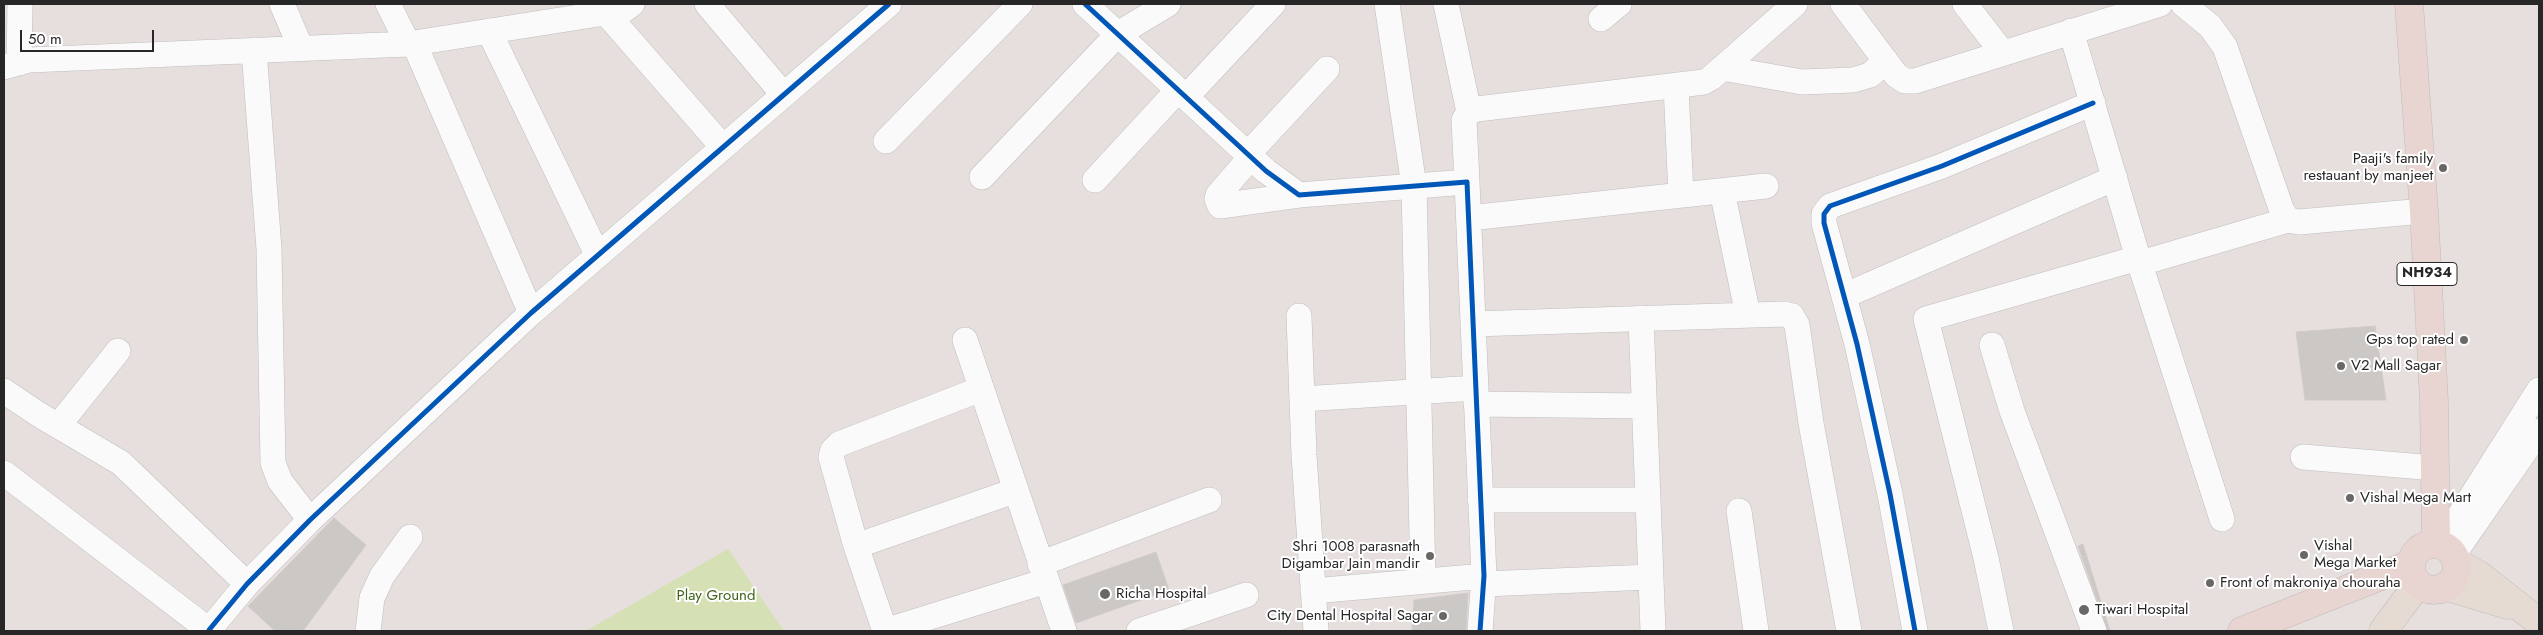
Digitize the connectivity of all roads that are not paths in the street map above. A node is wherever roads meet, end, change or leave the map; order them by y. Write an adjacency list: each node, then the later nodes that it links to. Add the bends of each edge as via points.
1 (20, 4): 28 (street)
2 (282, 4): 24 (street)
3 (388, 4): 23 (street)
4 (632, 4): 19 (street, via 624,10)
5 (707, 4): 32 (street)
6 (889, 4): 32 (street)
7 (1020, 4): 36 (street)
8 (1085, 4): 22 (street)
9 (1168, 4): 22 (street)
10 (1273, 4): 33 (street)
11 (1386, 4): 43 (street)
12 (1446, 4): 35 (street)
13 (1795, 4): 29 (street)
14 (1843, 4): 27 (street)
15 (1965, 4): 26 (street)
16 (2160, 4): 21 (street)
17 (2183, 4): 50 (street, via 2210,26 2225,48 2282,211)
18 (2409, 4): 48 (highway, NH934)
19 (592, 11): 20 (street); 37 (street)
20 (489, 31): 23 (street); 51 (street)
21 (2071, 31): 26 (street); 34 (street)
22 (1118, 34): 33 (street); 39 (street)
23 (411, 43): 24 (street); 54 (street)
24 (301, 48): 25 (street)
25 (254, 50): 28 (street, via 29,60); 79 (street, via 269,249 273,463 280,482)
26 (2002, 52): 27 (street, via 1915,81 1905,81 1896,75)
27 (1886, 61): 29 (street, via 1870,75 1853,80 1802,82)
28 (11, 65)
29 (1722, 68): 31 (street, via 1704,82)
30 (1327, 70): 38 (street)
31 (1676, 86): 35 (street); 46 (street)
32 (783, 94): 37 (street)
33 (1182, 94): 38 (street); 41 (street)
34 (2093, 103): 40 (street); 53 (street, via 1942,166 1830,206 1824,214 1824,223)
35 (1469, 112): 42 (street, via 1464,120)
36 (886, 140)
37 (722, 146): 51 (street)
38 (1250, 156): 47 (street); 47 (street, via 1218,195 1216,199 1220,206)
39 (982, 178)
40 (2115, 178): 52 (street); 53 (street)
41 (1095, 180)
42 (1467, 182): 43 (street); 49 (street)
43 (1414, 186): 47 (street); 65 (street)
44 (1766, 186): 45 (street)
45 (1722, 191): 46 (street); 55 (street)
46 (1681, 195): 49 (street)
47 (1299, 196)
48 (2424, 211): 50 (street, via 2299,222); 72 (highway, NH934)
49 (1469, 218): 58 (street)
50 (2288, 220): 52 (street)
51 (597, 254): 54 (street)
52 (2140, 261): 80 (street); 104 (street, via 1926,319)
53 (1844, 296): 103 (street, via 1890,494)
54 (531, 313): 79 (street)
55 (1748, 315): 57 (street); 102 (street, via 1784,314 1792,316 1797,325 1811,423)
56 (1299, 316): 67 (street)
57 (1641, 318): 58 (street); 68 (street)
58 (1473, 324): 66 (street)
59 (965, 340): 62 (street)
60 (1992, 345): 105 (street, via 2012,411)
61 (118, 351): 69 (street)
62 (981, 389): 74 (street); 82 (street, via 839,444 833,450 831,457)
63 (2539, 390): 83 (street)
64 (4, 391): 69 (street)
65 (1419, 392): 66 (street); 67 (street); 86 (street)
66 (1476, 396): 68 (street); 76 (street)
67 (1302, 399): 90 (street)
68 (1644, 406): 77 (street)
69 (58, 426): 89 (street, via 121,463)
70 (2539, 431): 83 (street)
71 (2303, 457): 72 (street)
72 (2435, 468): 83 (highway, NH934)
73 (4, 473): 93 (street)
74 (1014, 491): 82 (street); 84 (street)
75 (1209, 500): 84 (street)
76 (1480, 500): 77 (street); 87 (street)
77 (1647, 500): 85 (street)
78 (1739, 511): 101 (street)
79 (310, 520): 89 (street)
80 (2222, 520)
81 (410, 537): 94 (street, via 382,576 372,598)
82 (856, 546): 95 (street)
83 (2447, 551): 88 (highway, NH934, via 2456,571 2452,580); 88 (highway, via 2422,547 2413,558); 92 (main road)
84 (1043, 572): 95 (street); 96 (street)
85 (1650, 577): 87 (street); 100 (street)
86 (1422, 580): 87 (street); 90 (street)
87 (1484, 580): 99 (street)
88 (2425, 580): 92 (main road); 106 (highway); 107 (highway); 108 (main road); 109 (main road)
89 (247, 584): 93 (street)
90 (1313, 591): 98 (street)
91 (1246, 596): 97 (street)
92 (2534, 616)
93 (210, 631)
94 (368, 631)
95 (885, 631)
96 (1064, 631)
97 (1139, 631)
98 (1316, 631)
99 (1480, 631)
100 (1653, 631)
101 (1756, 631)
102 (1850, 631)
103 (1915, 631)
104 (2001, 631)
105 (2094, 631)
106 (2242, 631)
107 (2285, 631)
108 (2383, 631)
109 (2405, 631)

